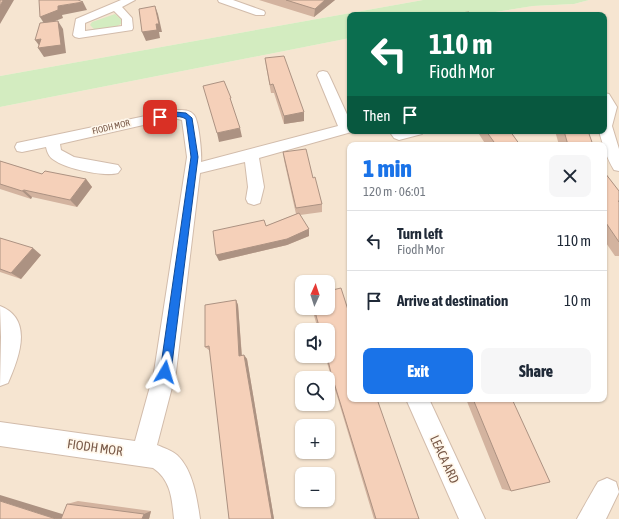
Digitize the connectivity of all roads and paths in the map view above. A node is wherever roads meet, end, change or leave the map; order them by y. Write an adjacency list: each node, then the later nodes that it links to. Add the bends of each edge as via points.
1 (130, 0): 3 (street)
2 (224, 0): 4 (street)
3 (111, 8)
4 (260, 13)
5 (323, 75): 8 (street)
6 (607, 102): 7 (street, via 610,107)
7 (607, 112)
8 (347, 126)
9 (347, 128): 13 (street)
10 (607, 134): 14 (street)
11 (53, 141): 12 (street, FIODH MOR); 15 (street, via 54,151 59,157 71,162); 16 (street, FIODH MOR, via 118,125 184,114 189,118)
12 (22, 147)
13 (251, 155): 16 (street); 17 (street, via 256,187)
14 (619, 166)
15 (113, 169)
16 (193, 169): 22 (street, FIODH MOR, via 165,372)
17 (254, 199)
18 (0, 315): 19 (street, via 9,324 12,340 8,360)
19 (0, 375)
20 (418, 402): 25 (street, LEACA ARD)
21 (0, 434): 22 (street, FIODH MOR)
22 (143, 454): 24 (street, FIODH MOR, via 162,459 175,471 186,503)
23 (608, 491): 26 (street)
24 (187, 519)
25 (472, 519)
26 (590, 519)

